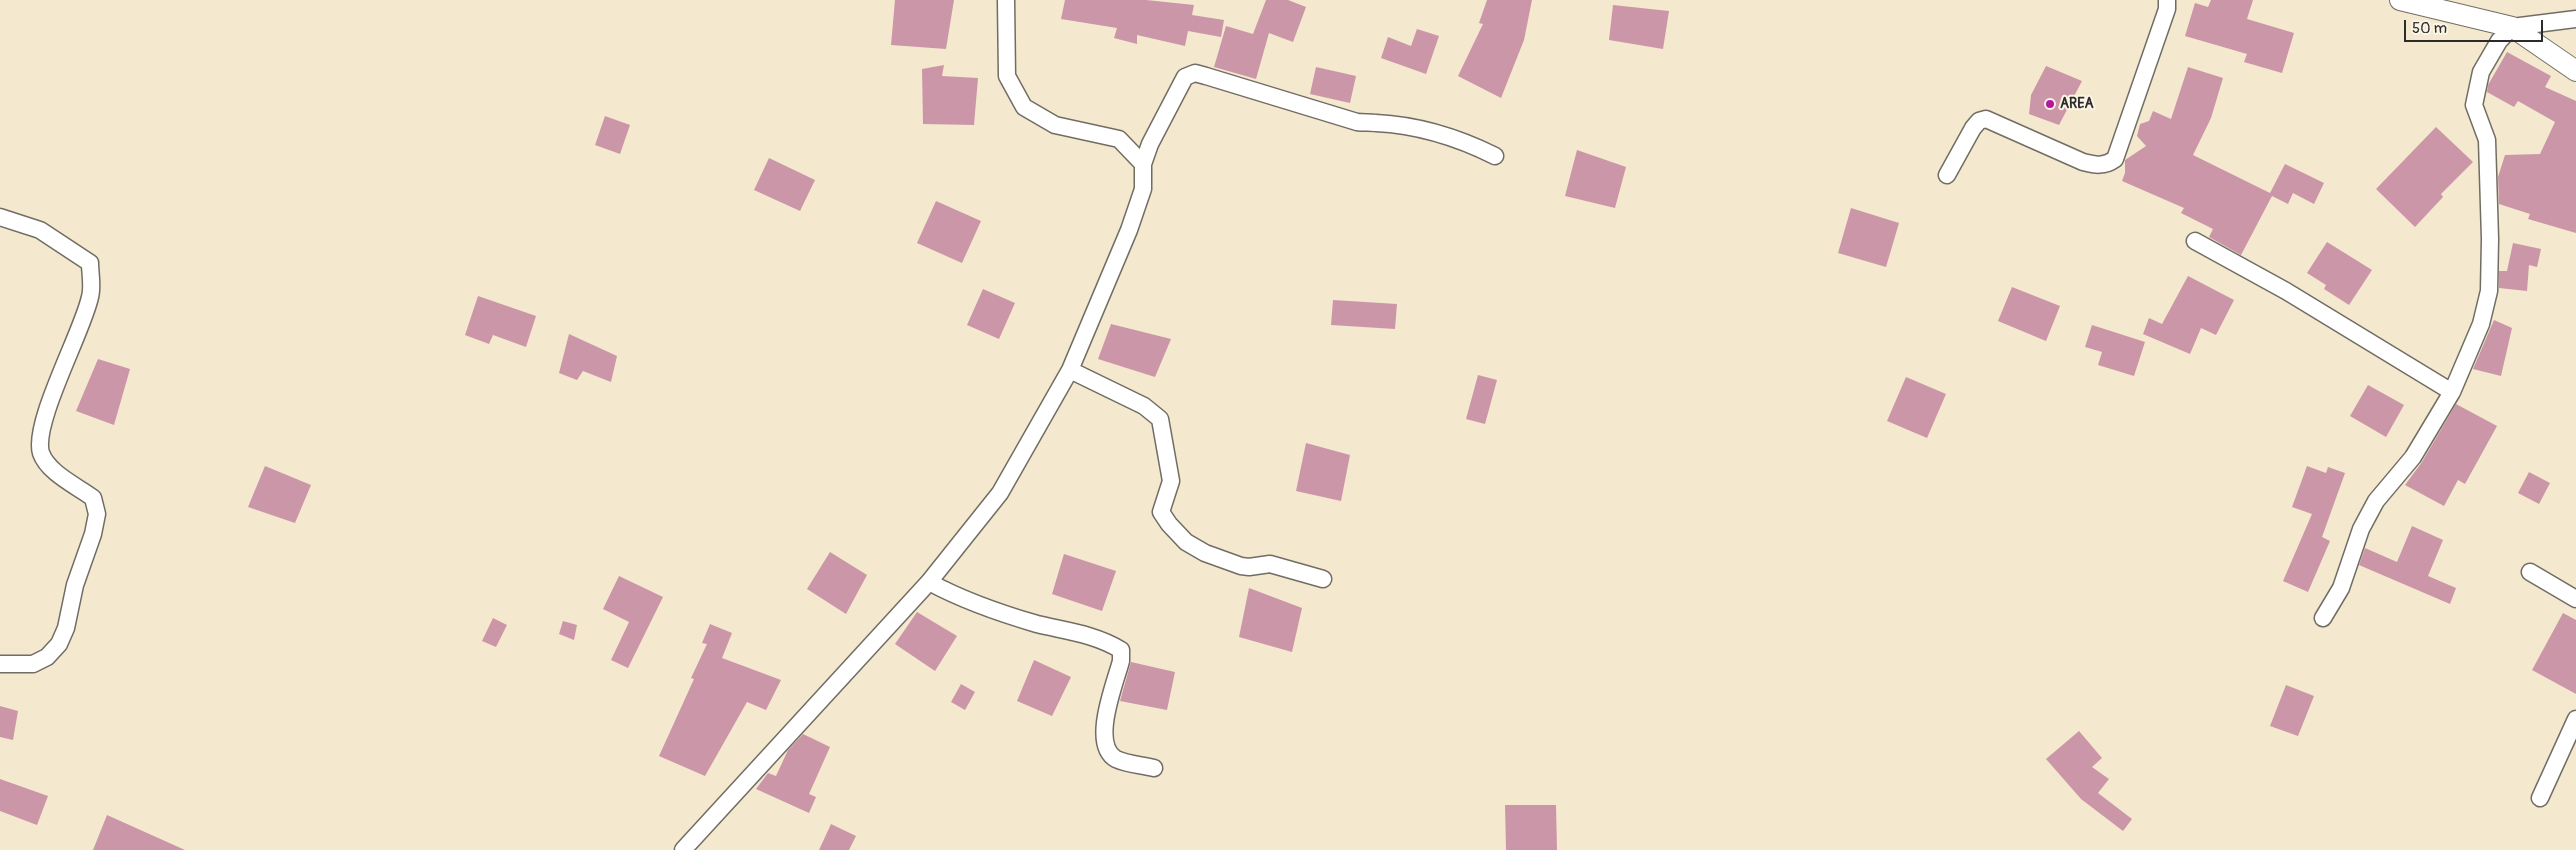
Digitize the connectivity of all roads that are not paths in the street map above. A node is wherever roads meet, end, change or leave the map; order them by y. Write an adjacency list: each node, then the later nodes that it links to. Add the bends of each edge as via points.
1 (1006, 0): 8 (street, via 1007,76 1024,107 1054,125 1119,139)
2 (2167, 0): 9 (street, via 2167,9 2115,159 2097,166 2083,162 1986,119 1978,121 1973,128)
3 (2400, 0): 5 (street)
4 (2576, 19): 5 (street)
5 (2512, 27): 6 (street); 13 (street, via 2499,41 2481,72 2474,105 2486,140 2490,239 2488,291 2481,324)
6 (2576, 71)
7 (1495, 156): 8 (street, via 1463,140 1418,129 1357,122 1195,74 1185,77 1156,129)
8 (1143, 164): 12 (street, via 1143,189 1129,230)
9 (1946, 176)
10 (0, 217): 19 (street, via 40,230 90,263 90,297 42,430 41,453 53,470 93,498 97,514 59,644 47,657 33,664)
11 (2195, 241): 13 (street, via 2286,291)
12 (1070, 370): 15 (street, via 1144,406 1160,419 1171,481 1161,512 1186,542 1241,566 1270,564); 16 (street, via 1000,493)
13 (2452, 392): 18 (street, via 2412,457 2376,501 2361,529 2341,588)
14 (2530, 572): 17 (street)
15 (1323, 579)
16 (929, 582): 21 (street, via 992,611 1096,637 1121,650 1104,725 1105,745 1108,753 1117,759); 23 (street)
17 (2576, 599)
18 (2323, 618)
19 (2, 664)
20 (2576, 719): 22 (street)
21 (1154, 768)
22 (2540, 798)
23 (683, 850)

